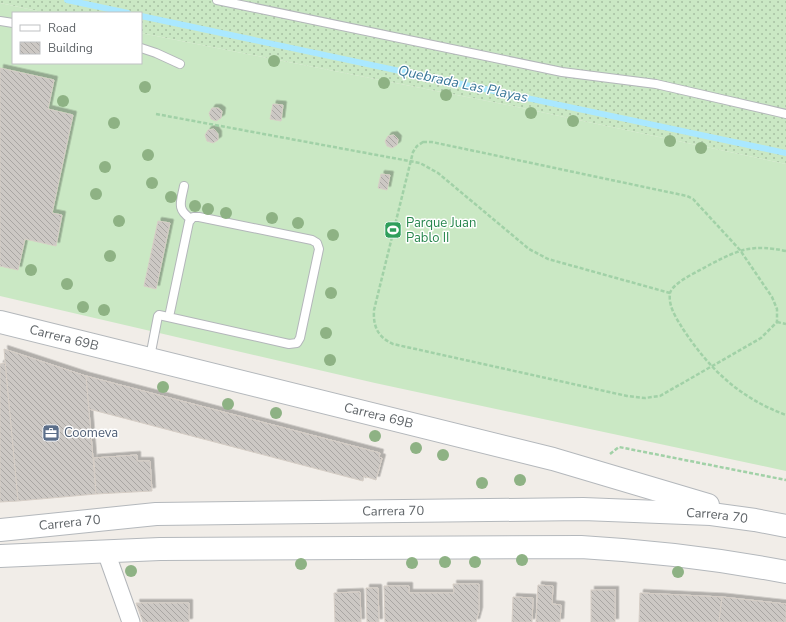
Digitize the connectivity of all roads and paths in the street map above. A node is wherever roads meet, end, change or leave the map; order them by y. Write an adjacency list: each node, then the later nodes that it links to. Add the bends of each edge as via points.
1 (217, 0): 7 (lane, via 562,72 656,84)
2 (0, 21): 3 (lane)
3 (12, 23)
4 (142, 48): 5 (lane)
5 (180, 64)
6 (156, 114): 8 (path)
7 (786, 114)
8 (411, 161): 11 (path, via 417,146 423,142 432,142 687,196 698,203); 13 (path, via 438,173 529,249 548,259); 19 (path, via 374,310 373,323 383,340 645,398 660,396)
9 (184, 186): 10 (lane, via 180,207)
10 (191, 219): 14 (lane); 14 (lane, via 199,217 317,243 319,249 300,338 297,343 290,344)
11 (740, 250): 12 (path, via 761,247); 13 (path, via 683,280 674,286); 16 (path, via 772,297 777,309)
12 (786, 251)
13 (670, 293): 19 (path, via 670,305 675,316)
14 (169, 317): 18 (lane, via 158,316)
15 (0, 322): 18 (main road, Carrera 69B)
16 (777, 322): 17 (path); 19 (path, via 761,338)
17 (786, 324)
18 (150, 358): 21 (main road, Carrera 69B)
19 (710, 367): 20 (path, via 749,397)
20 (786, 415)
21 (591, 470): 22 (path, via 619,446); 23 (main road, Carrera 69B)
22 (786, 480)
23 (755, 520): 24 (main road, Carrera 70); 25 (main road, Carrera 70, via 677,512 583,509 156,514)
24 (786, 526)
25 (0, 530)
26 (106, 552): 27 (main road); 28 (main road, via 168,549 581,547 693,556); 29 (street)
27 (0, 556)
28 (786, 572)
29 (130, 622)

